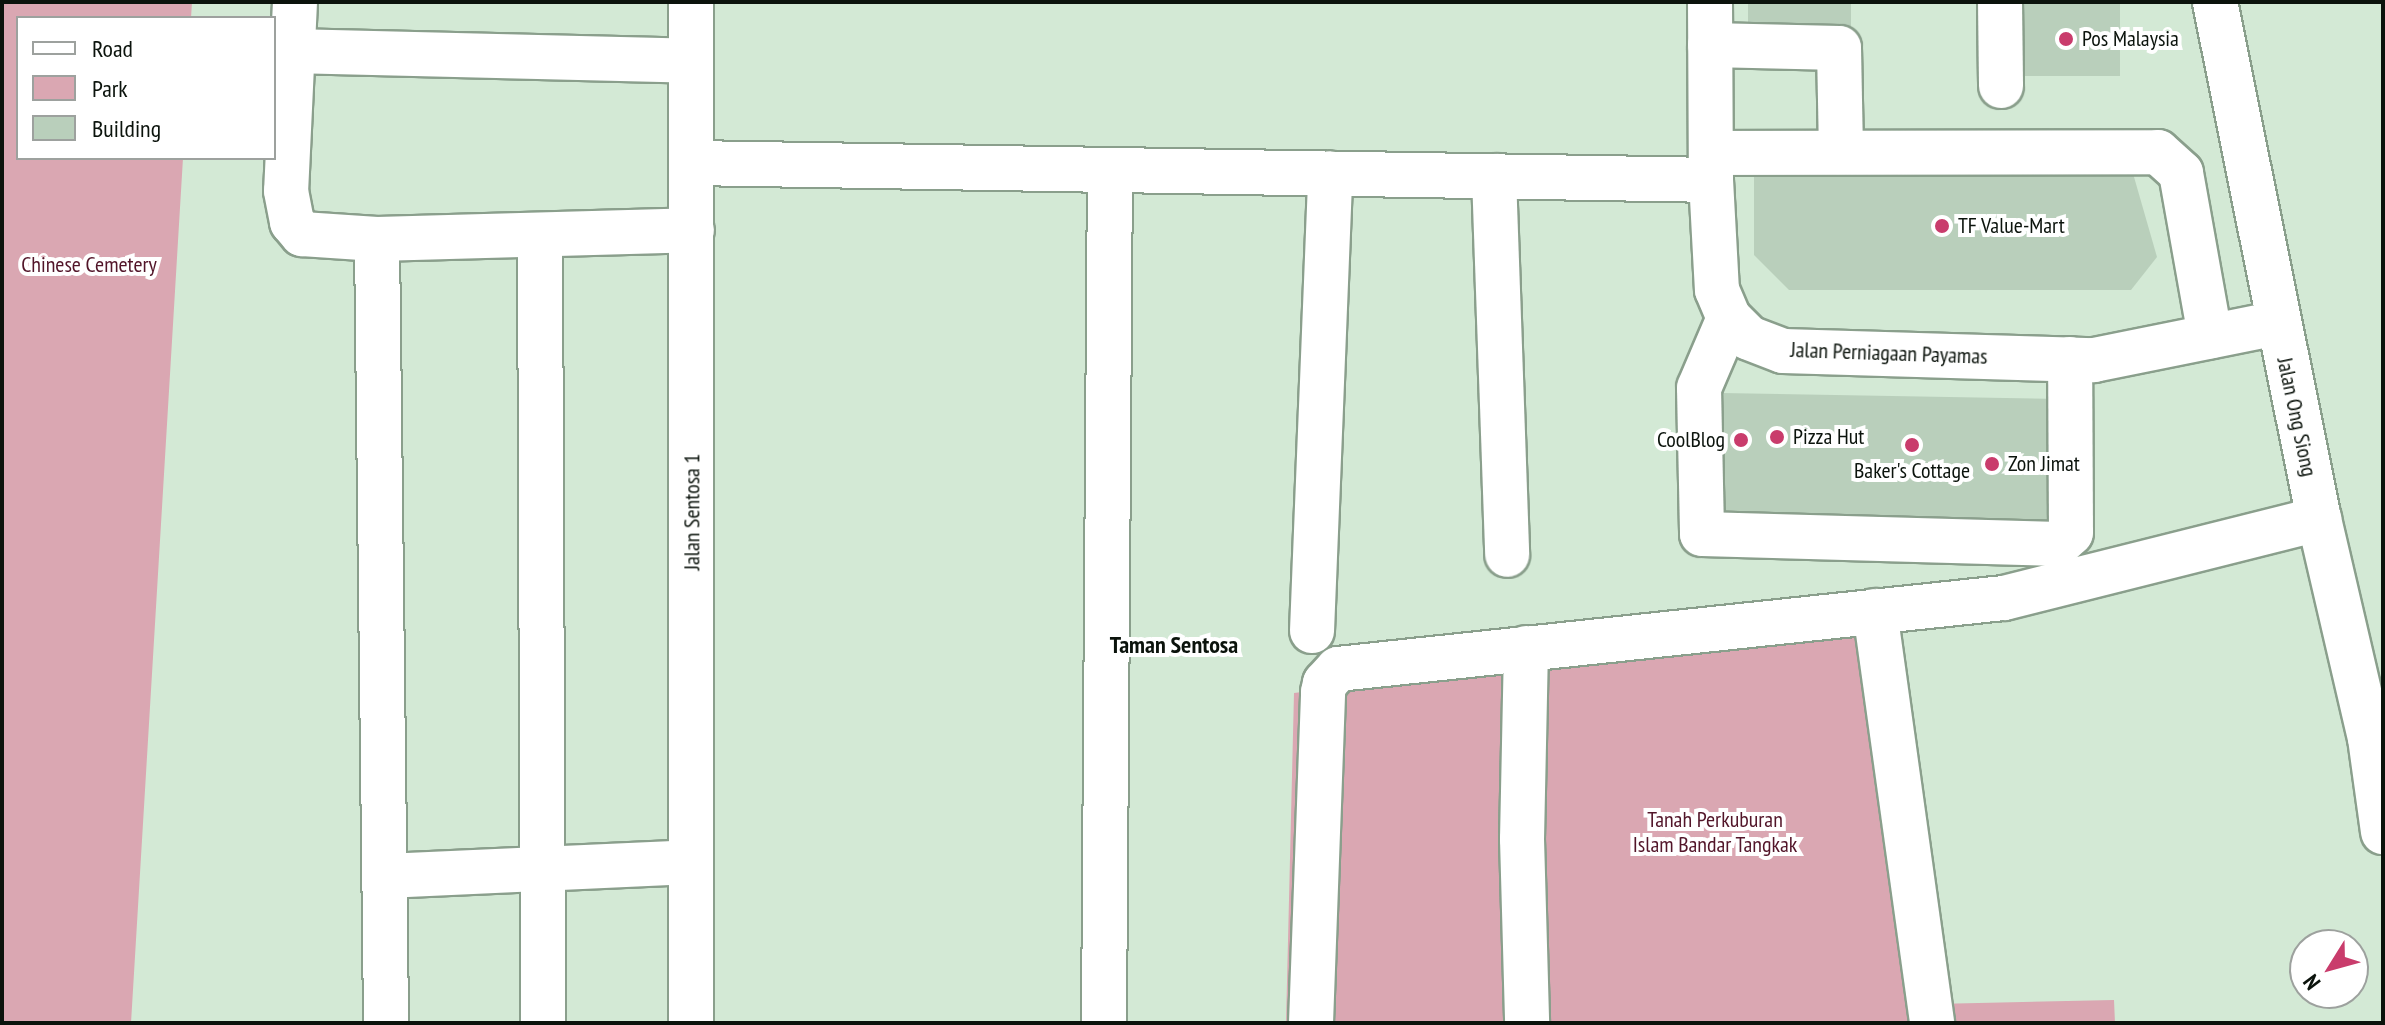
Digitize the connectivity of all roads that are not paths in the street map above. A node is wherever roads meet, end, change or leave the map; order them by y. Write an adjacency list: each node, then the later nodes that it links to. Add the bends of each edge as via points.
1 (295, 2): 7 (street)
2 (691, 2): 8 (street, Jalan Sentosa 1)
3 (1710, 2): 6 (street)
4 (2000, 2): 9 (street)
5 (2215, 2): 20 (street, Jalan Ong Siong)
6 (1710, 45): 10 (street, via 1839,48); 12 (street)
7 (292, 51): 8 (street); 18 (street, via 286,191 292,222 302,234)
8 (691, 61): 11 (street, Jalan Sentosa 1)
9 (2001, 86)
10 (1841, 152): 12 (street); 21 (street, via 2158,152 2181,173)
11 (691, 163): 13 (street); 16 (street, Jalan Sentosa 1)
12 (1711, 167): 15 (street); 19 (street, via 1717,290)
13 (1110, 170): 14 (street); 36 (street)
14 (1330, 173): 15 (street); 26 (street)
15 (1494, 176): 24 (street)
16 (692, 230): 17 (street); 30 (street, Jalan Sentosa 1)
17 (540, 235): 18 (street); 31 (street)
18 (377, 239): 32 (street)
19 (1729, 318): 22 (street, Jalan Perniagaan Payamas, via 1749,338 1783,351); 22 (street, via 1699,388 1702,534 2059,544 2071,533)
20 (2278, 323): 21 (street, Jalan Perniagaan Payamas); 23 (street, Jalan Ong Siong)
21 (2210, 336): 22 (street, Jalan Perniagaan Payamas, via 2128,354)
22 (2070, 359)
23 (2319, 519): 25 (street, via 2004,598); 28 (street, Jalan Ong Siong)
24 (1507, 555)
25 (1875, 611): 27 (street); 39 (street)
26 (1312, 631)
27 (1526, 648): 37 (street, via 1347,666 1325,683); 38 (street, via 1522,839)
28 (2376, 738): 29 (street, Jalan Ong Siong)
29 (2383, 832)
30 (691, 862): 31 (street); 35 (street, Jalan Sentosa 1)
31 (542, 869): 32 (street); 34 (street)
32 (385, 876): 33 (street)
33 (386, 1023)
34 (543, 1023)
35 (691, 1023)
36 (1104, 1023)
37 (1311, 1023)
38 (1527, 1023)
39 (1932, 1023)

